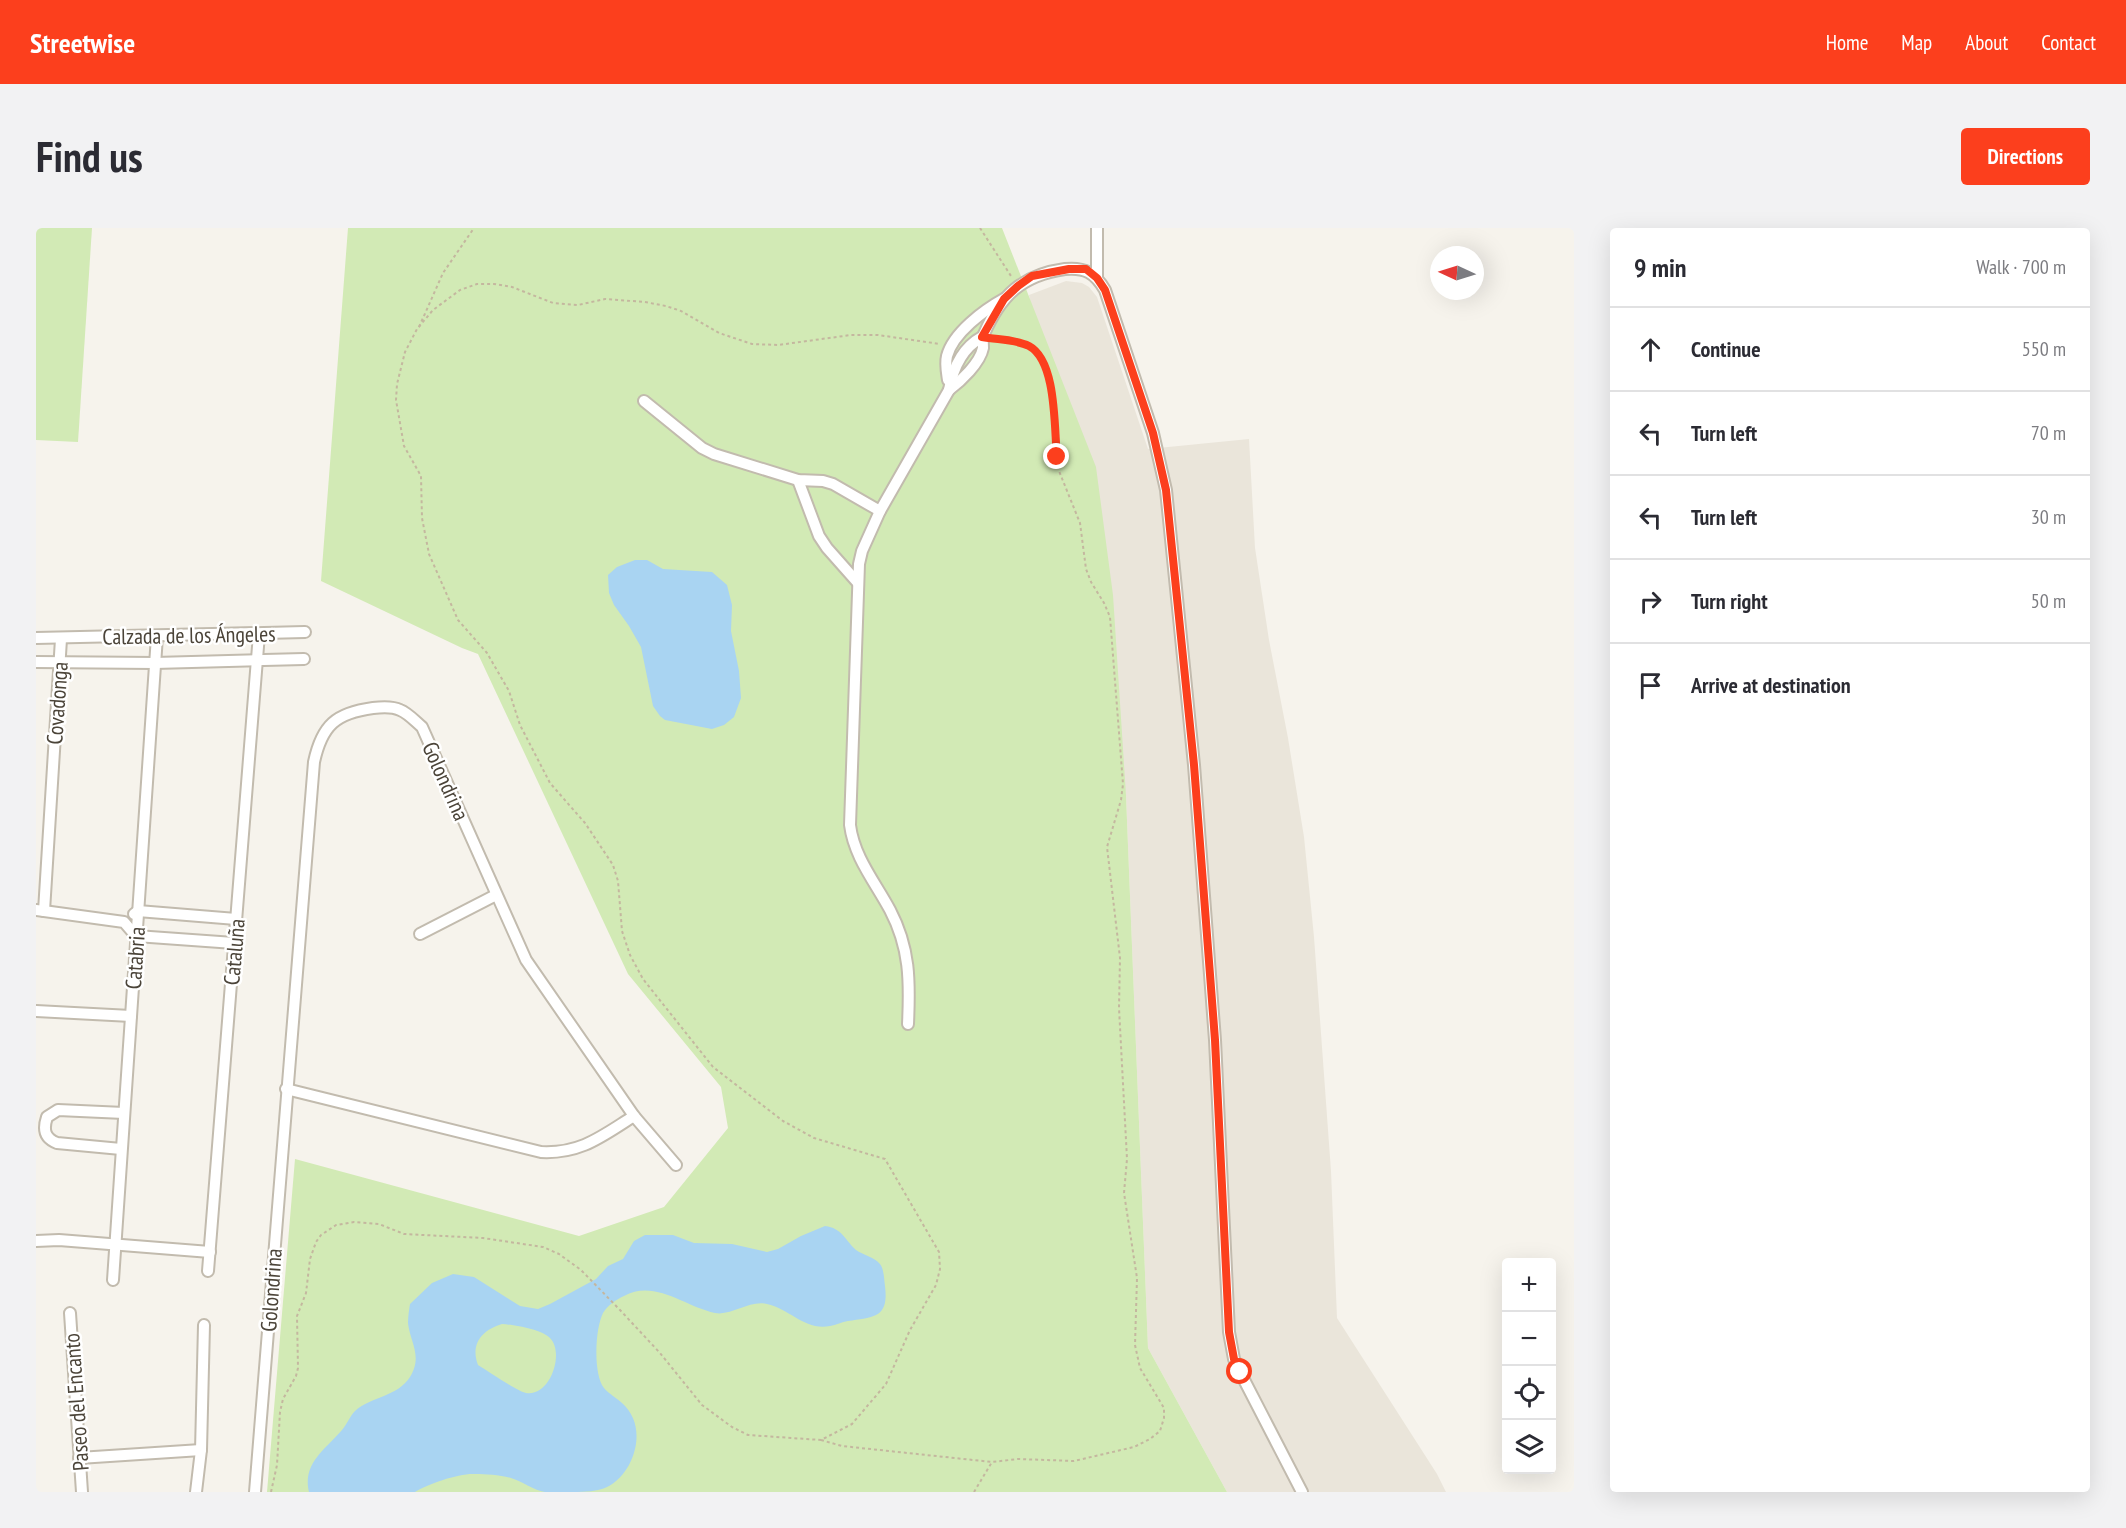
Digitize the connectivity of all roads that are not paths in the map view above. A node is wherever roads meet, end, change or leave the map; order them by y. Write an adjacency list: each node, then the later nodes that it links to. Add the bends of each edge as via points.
1 (1097, 228): 2 (street)
2 (1097, 278): 3 (street, via 1086,269 1032,276); 47 (street, via 1105,290 1153,433 1166,490 1194,765 1212,1004 1229,1332 1240,1372)
3 (1004, 299): 4 (street, via 982,337 983,350 965,378); 4 (street, via 984,309 952,345 946,358)
4 (949, 390): 7 (street)
5 (644, 401): 6 (street, via 702,448)
6 (798, 480): 7 (street, via 833,484); 8 (street, via 819,536)
7 (880, 511): 8 (street, via 862,551)
8 (858, 583): 29 (street, via 850,825 857,854 902,937 908,960)
9 (305, 632): 10 (street, Calzada de los Ángeles)
10 (259, 634): 11 (street, Calzada de los Ángeles); 15 (street, Cataluña)
11 (157, 636): 13 (street, Calzada de los Ángeles); 17 (street, Catabria)
12 (36, 638): 13 (street, Calzada de los Ángeles)
13 (62, 639): 18 (street, Covadonga)
14 (304, 658): 15 (street, Calzada de los Ángeles)
15 (257, 660): 17 (street, Calzada de los Ángeles); 22 (street, Cataluña)
16 (36, 662): 18 (street, Calzada de los Ángeles)
17 (155, 663): 18 (street, Calzada de los Ángeles); 21 (street, Catabria)
18 (60, 664): 20 (street, Covadonga)
19 (496, 895): 24 (street); 30 (street, Golondrina, via 422,728 400,710 383,707 351,711 332,723 319,741 314,762); 32 (street, Golondrina, via 526,960)
20 (40, 910): 23 (street)
21 (138, 911): 22 (street); 23 (street); 25 (street, Catabria)
22 (236, 919): 26 (street, Cataluña)
23 (124, 922): 25 (street)
24 (420, 934)
25 (136, 936): 26 (street); 28 (street, Catabria)
26 (234, 943): 37 (street, Cataluña)
27 (36, 1011): 28 (street)
28 (131, 1016): 31 (street, Catabria)
29 (908, 1023)
30 (286, 1089): 32 (street, via 541,1152 588,1146); 46 (street, Golondrina)
31 (124, 1113): 33 (street, Catabria); 33 (street, via 58,1110 46,1117 44,1124 50,1141)
32 (634, 1116): 34 (street, Golondrina)
33 (121, 1149): 36 (street, Catabria)
34 (676, 1165)
35 (36, 1241): 36 (street)
36 (115, 1245): 37 (street); 39 (street, Catabria)
37 (210, 1252): 38 (street, Cataluña)
38 (208, 1271)
39 (113, 1280)
40 (70, 1313): 43 (street, Paseo del Encanto)
41 (204, 1325): 42 (street)
42 (201, 1450): 43 (street); 45 (street)
43 (79, 1458): 44 (street, Paseo del Encanto)
44 (82, 1492)
45 (196, 1492)
46 (255, 1492)
47 (1302, 1492)

